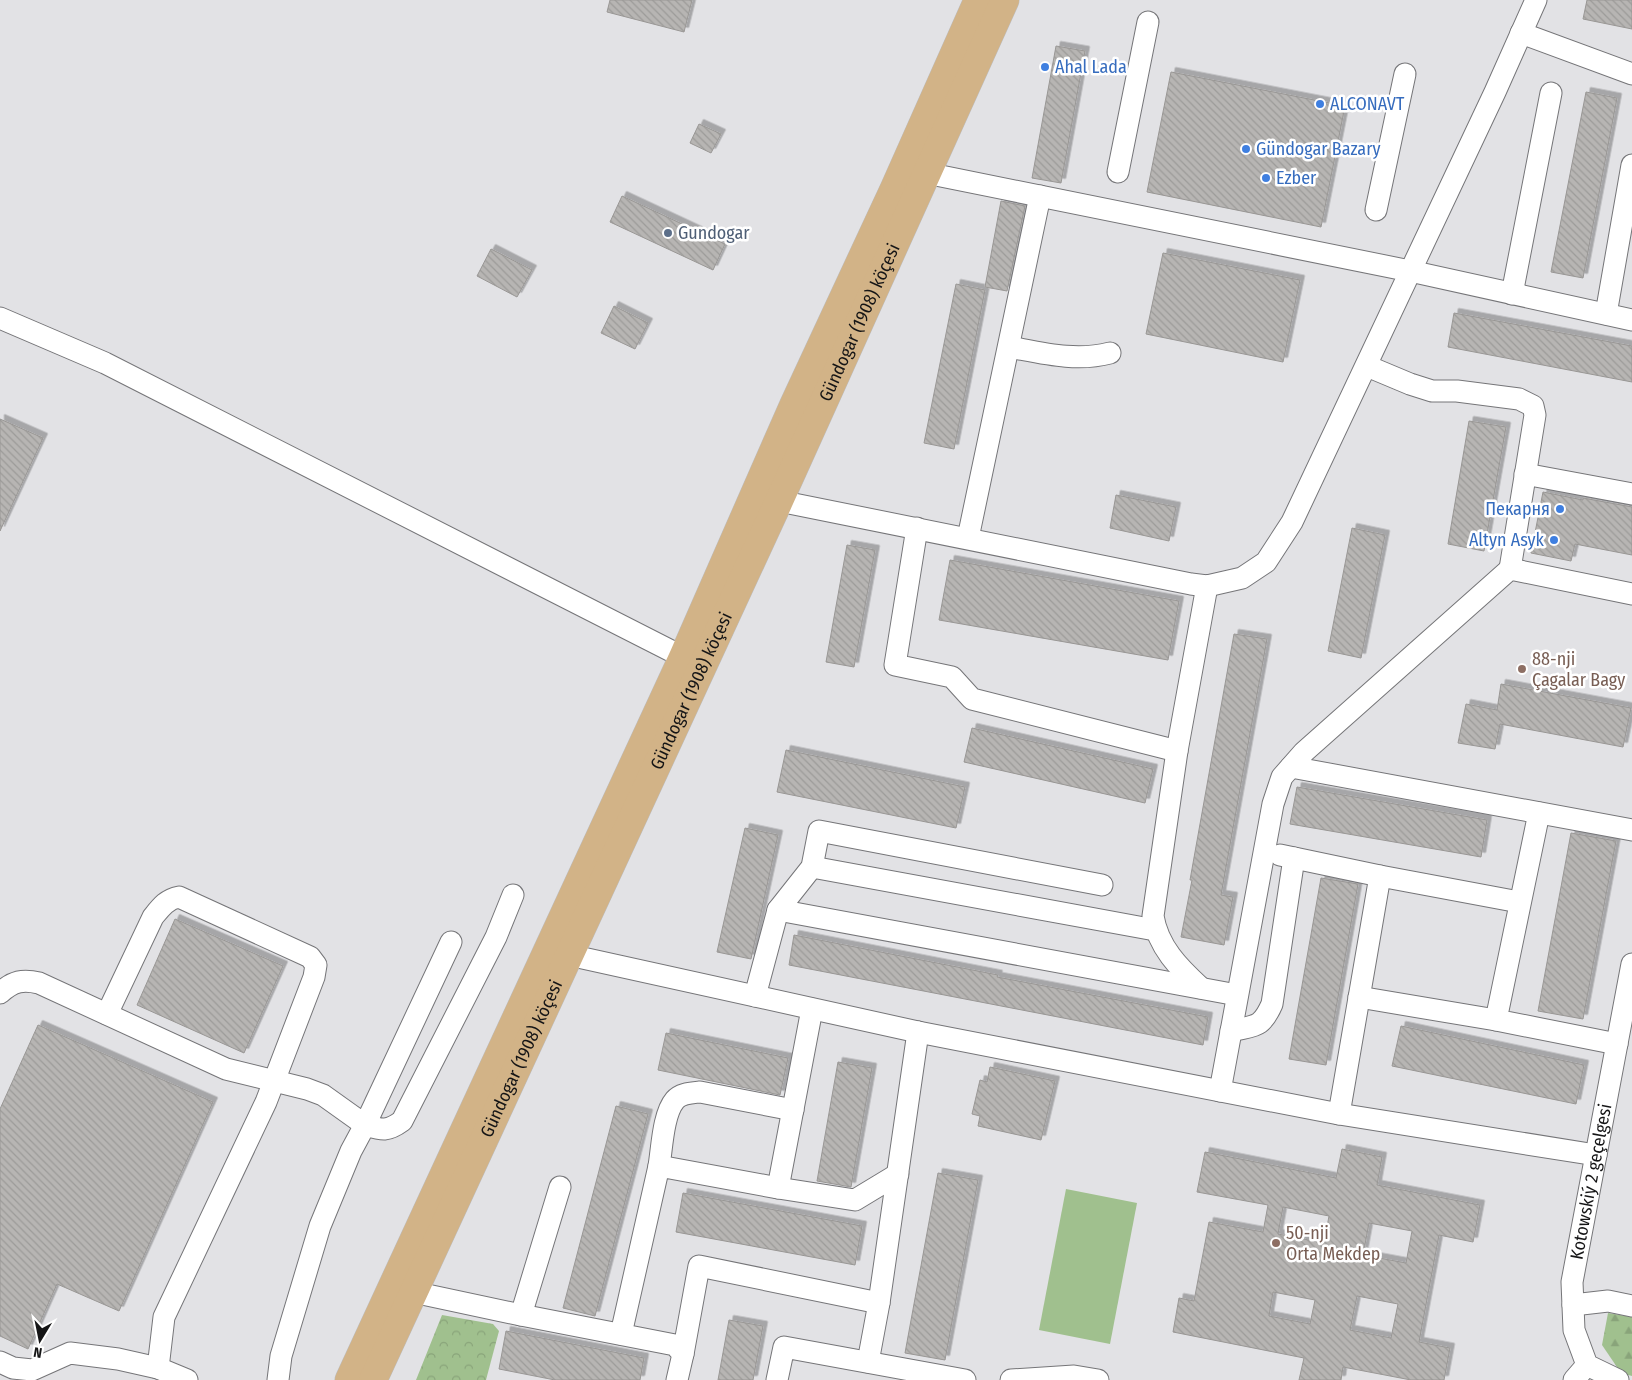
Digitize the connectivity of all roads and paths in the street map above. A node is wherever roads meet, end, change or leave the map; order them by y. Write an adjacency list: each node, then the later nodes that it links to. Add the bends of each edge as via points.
1 (978, 0): 25 (main road, Gündogar (1908) köçesi, via 794,404)
2 (1005, 0): 11 (main road, Gündogar (1908) köçesi)
3 (1536, 0): 5 (street)
4 (1148, 22): 10 (street)
5 (1521, 33): 7 (street); 15 (street)
6 (1405, 74): 13 (street)
7 (1632, 74)
8 (1551, 93): 16 (street)
9 (1632, 165): 14 (street)
10 (1118, 172)
11 (926, 173): 12 (street); 25 (main road, Gündogar (1908) köçesi)
12 (1040, 196): 15 (street); 20 (street)
13 (1376, 210)
14 (1626, 231): 17 (street)
15 (1410, 271): 16 (street); 22 (street)
16 (1512, 294): 17 (street)
17 (1606, 314): 19 (street)
18 (0, 318): 31 (street, via 104,363)
19 (1632, 320)
20 (1008, 347): 21 (street, via 1060,356 1093,358); 27 (street)
21 (1110, 354)
22 (1368, 366): 23 (street, via 1432,391 1519,399 1533,406 1535,415); 29 (street, via 1292,522 1266,562 1242,578)
23 (1525, 474): 24 (street); 28 (street)
24 (1632, 494)
25 (767, 497): 26 (street); 31 (main road, Gündogar (1908) köçesi); 46 (main road, Gündogar (1908) köçesi)
26 (917, 528): 27 (street); 32 (street, via 895,665 952,677 972,700)
27 (968, 538): 29 (street)
28 (1510, 569): 30 (street); 33 (street)
29 (1207, 586): 32 (street)
30 (1632, 594)
31 (683, 657): 46 (main road, Gündogar (1908) köçesi)
32 (1177, 751): 44 (street, via 1153,916)
33 (1291, 767): 34 (street); 36 (street, via 1282,778 1273,804)
34 (1539, 813): 35 (street); 42 (street)
35 (1632, 830)
36 (1264, 852): 37 (street); 50 (street)
37 (1294, 858): 39 (street); 56 (street, via 1272,1004 1260,1024)
38 (812, 867): 40 (street, via 819,831); 43 (street); 44 (street)
39 (1380, 876): 42 (street); 52 (street)
40 (1102, 885)
41 (513, 896): 63 (street, via 496,937 402,1121 382,1130)
42 (1519, 902): 55 (street)
43 (778, 910): 48 (street); 51 (street)
44 (1155, 930): 48 (street, via 1178,966)
45 (451, 942): 63 (street)
46 (559, 951): 51 (street); 69 (main road, Gündogar (1908) köçesi); 83 (main road, Gündogar (1908) köçesi)
47 (1632, 964): 58 (street, Kotowskiý 2 geçelgesi)
48 (1201, 988): 50 (street)
49 (0, 993): 54 (street, via 16,981 29,980)
50 (1237, 995): 56 (street)
51 (755, 996): 53 (street)
52 (1359, 997): 55 (street); 62 (street)
53 (812, 1009): 57 (street); 61 (street)
54 (106, 1014): 59 (street, via 226,1068); 59 (street, via 153,917 163,904 179,897 310,957 316,965)
55 (1496, 1020): 58 (street)
56 (1231, 1031): 60 (street)
57 (918, 1032): 60 (street); 66 (street)
58 (1617, 1044): 64 (street, Kotowskiý 2 geçelgesi)
59 (274, 1080): 63 (street, via 323,1095); 78 (street, via 164,1317)
60 (1220, 1091): 62 (street)
61 (793, 1110): 65 (street, via 700,1092 687,1093 676,1099 668,1112); 68 (street)
62 (1339, 1114): 64 (street)
63 (365, 1125): 82 (street, via 320,1226)
64 (1596, 1155): 71 (street, Kotowskiý 2 geçelgesi, via 1572,1282)
65 (659, 1166): 68 (street); 74 (street)
66 (898, 1174): 68 (street, via 855,1200); 70 (street)
67 (560, 1187): 73 (street)
68 (778, 1188)
69 (414, 1292): 73 (street); 84 (main road, Gündogar (1908) köçesi)
70 (879, 1303): 75 (street, via 699,1266); 77 (street)
71 (1573, 1304): 72 (street, via 1608,1301); 79 (street, Kotowskiý 2 geçelgesi)
72 (1632, 1306)
73 (521, 1315): 74 (street)
74 (621, 1334): 75 (street, via 675,1345)
75 (683, 1354): 85 (street)
76 (0, 1362): 78 (street, via 13,1368 32,1370 70,1353)
77 (868, 1362): 86 (street, via 784,1347); 87 (street)
78 (158, 1368): 81 (street)
79 (1581, 1373): 90 (street, Kotowskiý 2 geçelgesi)
80 (1073, 1378): 88 (street); 89 (street)
81 (187, 1380)
82 (278, 1380)
83 (349, 1380)
84 (373, 1380)
85 (677, 1380)
86 (776, 1380)
87 (965, 1380)
88 (1011, 1380)
89 (1098, 1380)
90 (1618, 1380)

